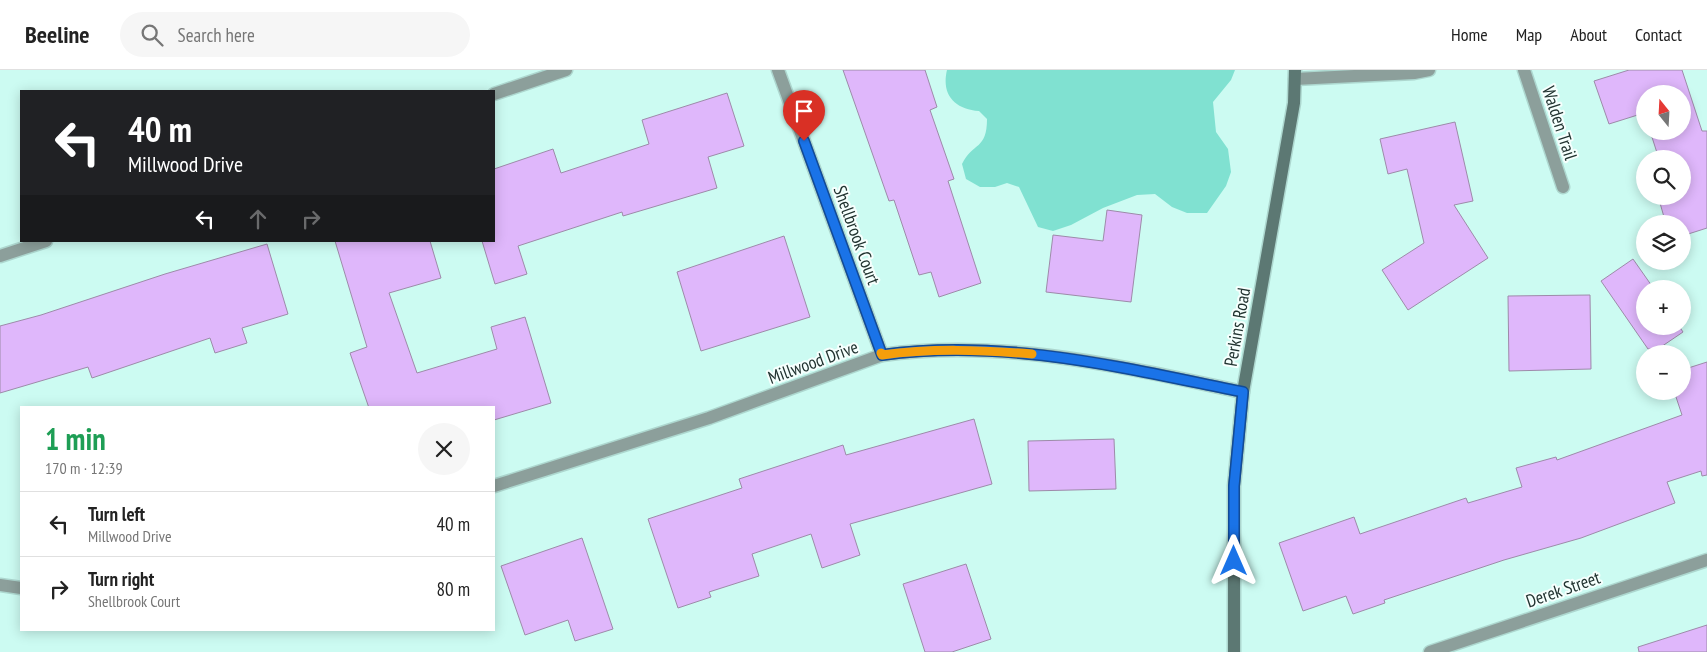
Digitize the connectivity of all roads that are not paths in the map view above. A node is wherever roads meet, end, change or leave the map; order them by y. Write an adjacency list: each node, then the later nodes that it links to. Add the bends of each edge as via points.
1 (566, 70): 6 (street)
2 (778, 70): 10 (street, Shellbrook Court)
3 (1429, 70): 5 (street)
4 (1524, 70): 7 (street, Walden Trail)
5 (1295, 75): 11 (main road, Perkins Road, via 1294,103)
6 (495, 94)
7 (1563, 188)
8 (43, 242): 9 (street)
9 (0, 256)
10 (882, 355): 11 (street, Millwood Drive, via 970,350 1052,356); 12 (street, Millwood Drive, via 709,418)
11 (1243, 392): 16 (main road, Perkins Road, via 1234,486)
12 (495, 486)
13 (1707, 560): 17 (street, Derek Street)
14 (0, 585): 15 (street)
15 (20, 588)
16 (1234, 652)
17 (1430, 652)

